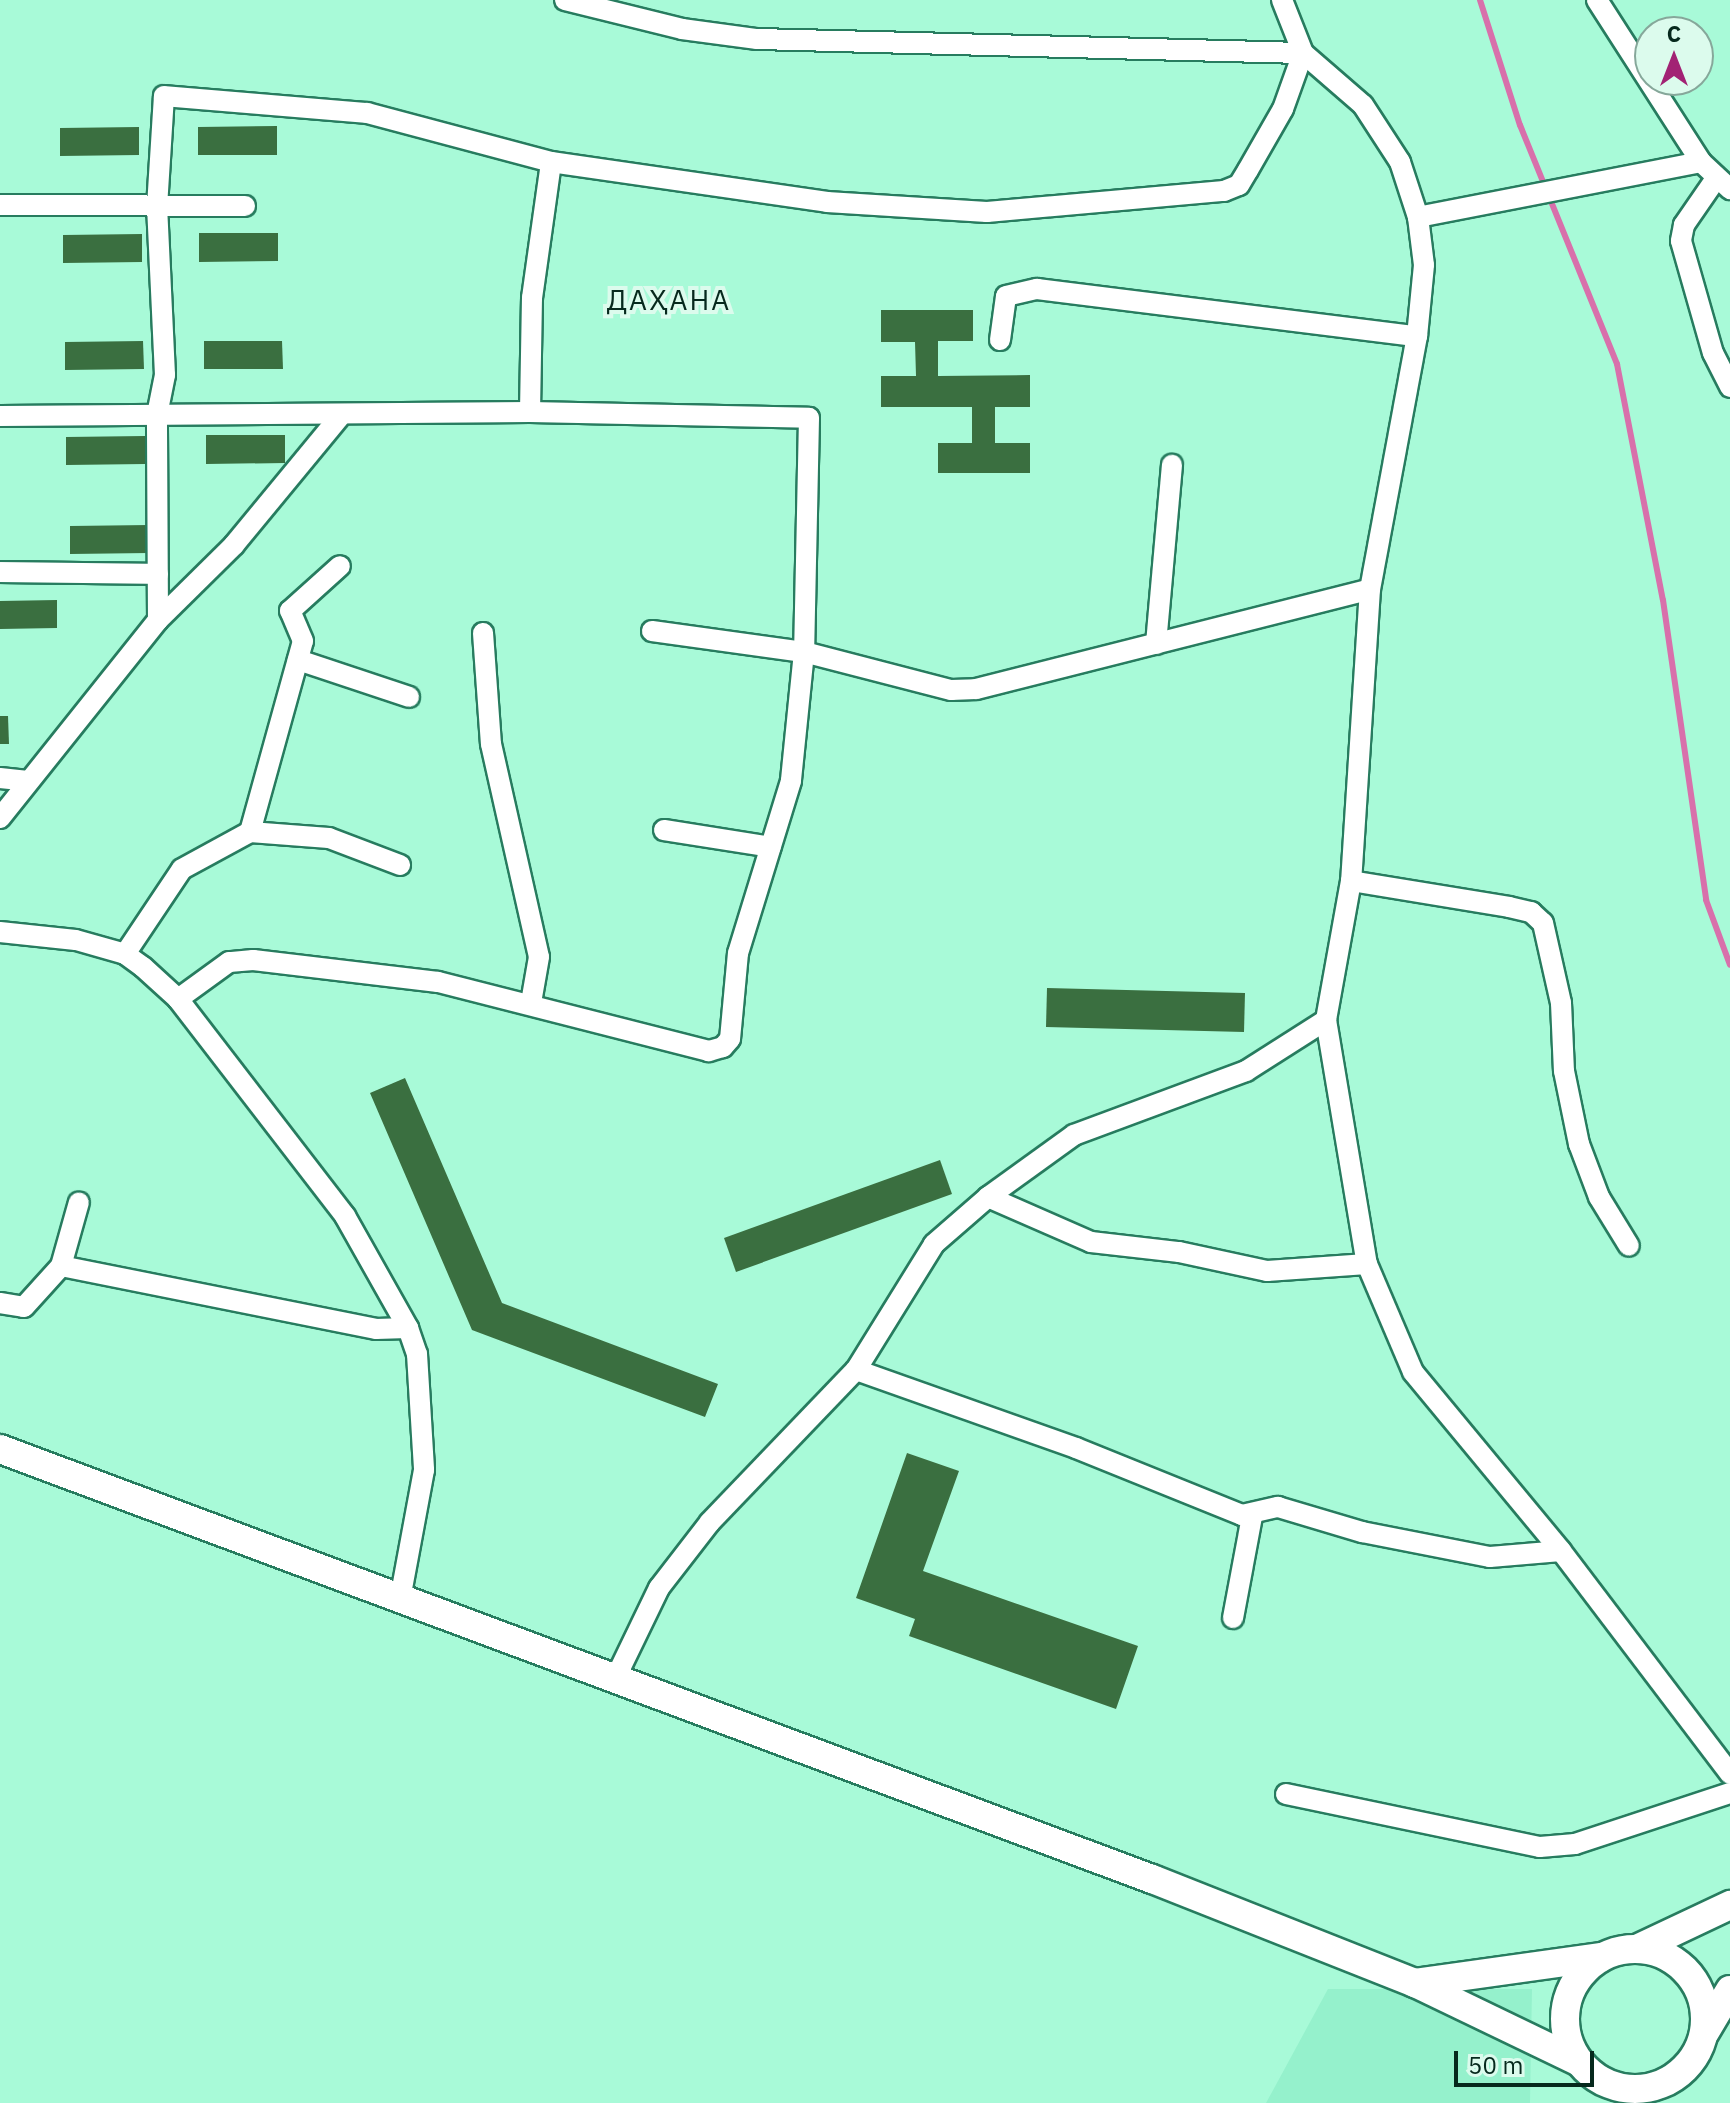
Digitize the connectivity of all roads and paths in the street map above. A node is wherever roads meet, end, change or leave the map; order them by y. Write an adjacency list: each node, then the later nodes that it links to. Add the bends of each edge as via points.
1 (565, 0): 4 (street, via 682,29 757,39)
2 (1282, 0): 4 (street)
3 (1597, 0): 6 (street)
4 (1303, 53): 5 (street, via 1283,109 1255,158 1239,185 1224,191 987,212 827,202); 11 (street, via 1363,105 1400,162)
5 (551, 162): 10 (street, via 367,113 171,94 160,100); 15 (street, via 532,298)
6 (1701, 162): 7 (street); 11 (street)
7 (1723, 185): 14 (street, via 1684,225 1681,241 1713,353)
8 (0, 205): 10 (street)
9 (245, 206): 10 (street)
10 (157, 207): 16 (street, via 165,375)
11 (1418, 217): 12 (street, via 1424,265)
12 (1417, 336): 13 (street, via 1037,289 1006,296); 23 (street)
13 (1000, 340)
14 (1730, 387)
15 (530, 412): 17 (street); 28 (street, via 809,418)
16 (157, 415): 17 (street); 18 (street); 22 (street)
17 (341, 415): 24 (street, via 234,545)
18 (0, 416)
19 (1172, 465): 27 (street)
20 (340, 566): 29 (street, via 290,611 302,633)
21 (0, 572): 22 (street)
22 (158, 574): 24 (street)
23 (1370, 589): 27 (street); 38 (street)
24 (158, 620): 32 (street)
25 (652, 631): 28 (street)
26 (483, 633): 42 (street, via 491,744 539,957)
27 (1156, 644): 28 (street, via 976,689 951,690)
28 (804, 652): 36 (street, via 791,781)
29 (298, 660): 30 (street); 35 (street)
30 (409, 697)
31 (0, 778): 32 (street)
32 (28, 781): 33 (street)
33 (0, 818)
34 (664, 830): 36 (street)
35 (250, 832): 37 (street, via 329,838); 40 (street, via 182,869)
36 (771, 847): 42 (street, via 738,953 730,1039 723,1047 709,1051)
37 (400, 865)
38 (1351, 881): 43 (street); 46 (street, via 1509,907 1531,912 1543,923 1561,1003 1565,1081 1579,1144 1599,1197)
39 (0, 932): 40 (street, via 76,940)
40 (125, 954): 41 (street)
41 (178, 999): 42 (street, via 229,962 253,960 438,982); 50 (street, via 345,1216)
42 (531, 1003)
43 (1326, 1020): 44 (street, via 1246,1071 1074,1135); 47 (street, via 1327,1053)
44 (988, 1197): 47 (street, via 1091,1242 1179,1252 1267,1271); 51 (street, via 934,1244)
45 (79, 1202): 48 (street)
46 (1629, 1246)
47 (1367, 1264): 54 (street, via 1413,1372)
48 (61, 1266): 49 (street, via 24,1307); 50 (street, via 376,1329)
49 (0, 1303)
50 (408, 1328): 55 (street, via 423,1403 424,1470)
51 (856, 1370): 53 (street); 57 (street, via 710,1522 659,1588)
52 (0, 1449): 55 (main road)
53 (1252, 1516): 54 (street, via 1283,1508 1362,1532 1490,1557); 56 (street)
54 (1561, 1551): 58 (street)
55 (400, 1600): 57 (main road)
56 (1233, 1618)
57 (616, 1677): 64 (main road)
58 (1730, 1774)
59 (1730, 1793): 60 (street, via 1575,1844 1540,1847)
60 (1286, 1794)
61 (1730, 1905): 62 (main road)
62 (1639, 1948): 63 (main road); 66 (main road, via 1677,1961 1691,1976 1704,2003)
63 (1600, 1957): 64 (main road); 67 (main road, via 1572,1986 1566,2005 1567,2035)
64 (1415, 1983): 67 (main road)
65 (1730, 1990): 66 (main road)
66 (1705, 2033): 68 (main road, via 1698,2052)
67 (1590, 2080): 68 (main road)
68 (1664, 2092)

